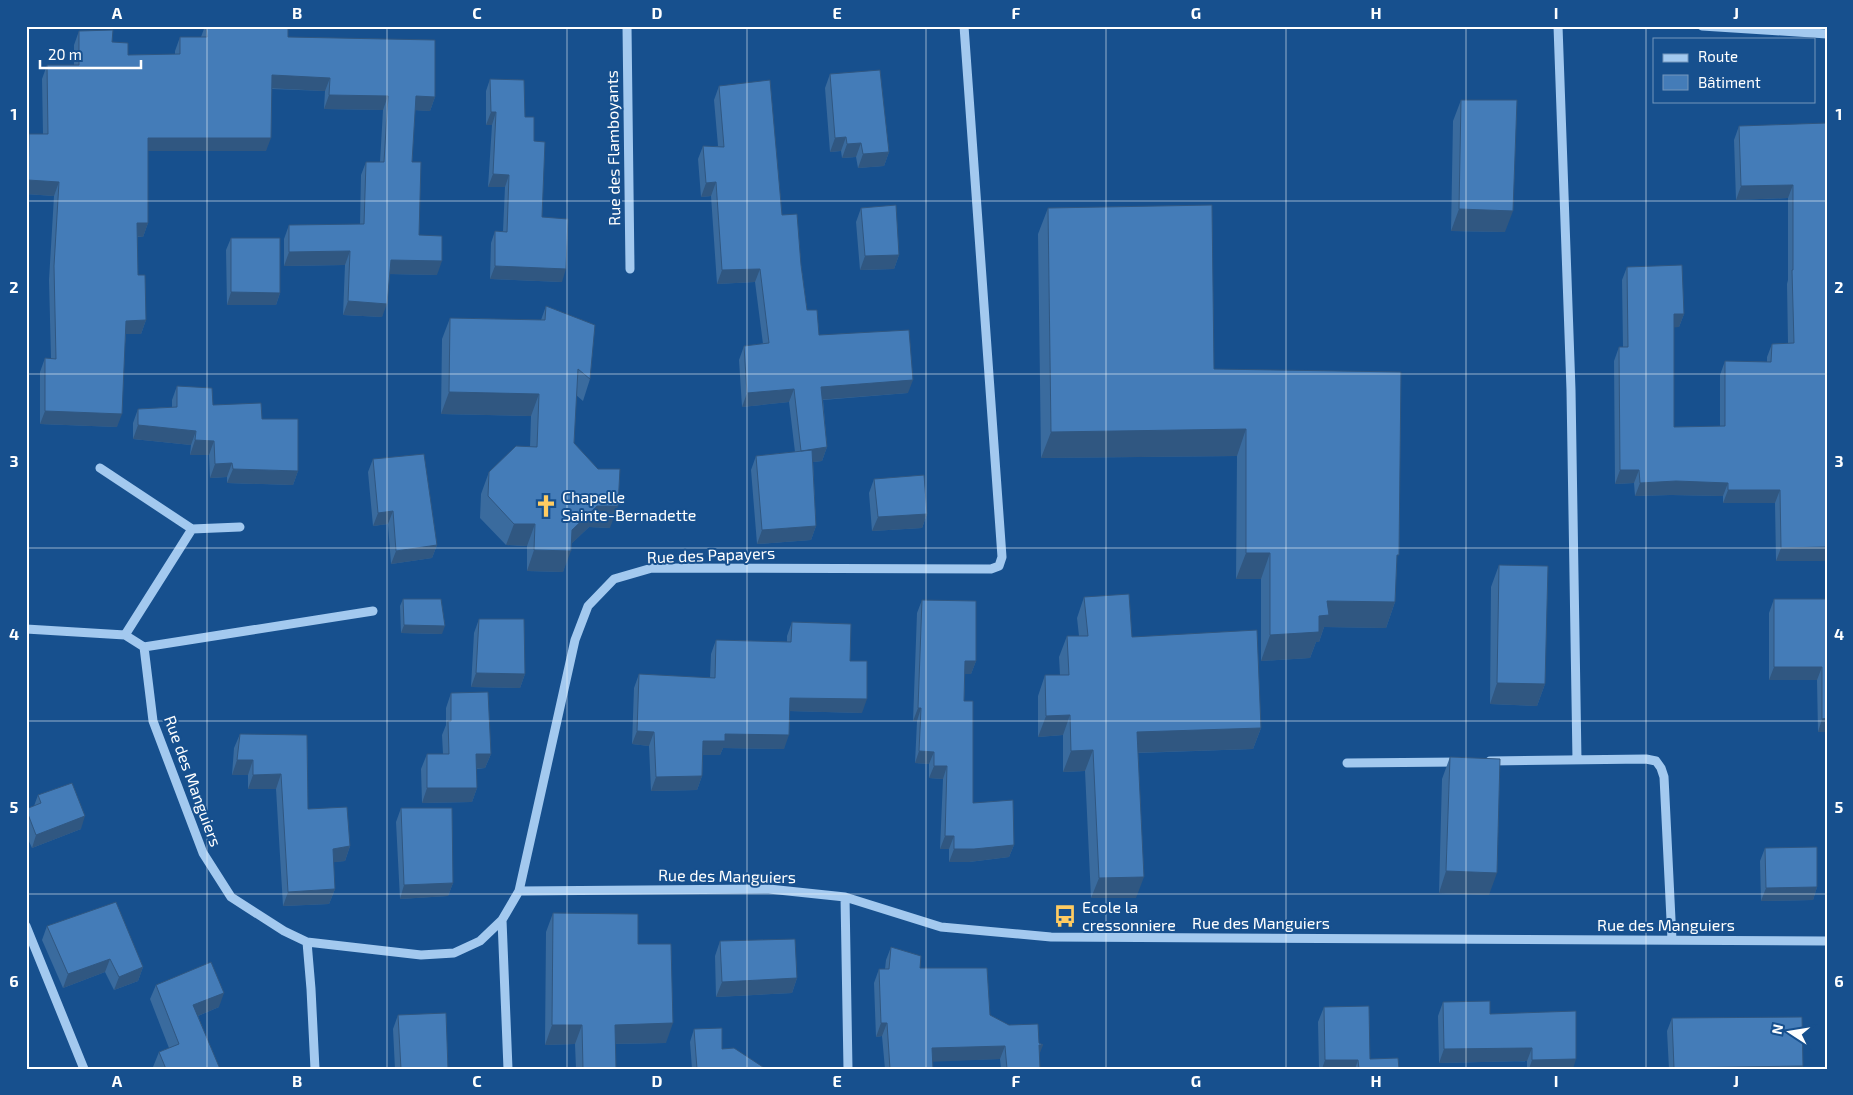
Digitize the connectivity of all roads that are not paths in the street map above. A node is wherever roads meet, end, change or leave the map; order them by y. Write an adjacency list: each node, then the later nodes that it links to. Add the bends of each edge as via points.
1 (627, 26): 6 (street, Rue des Flamboyants)
2 (964, 26): 16 (street, Rue des Papayers, via 1000,526 1002,557 999,566 991,569 652,568 614,579 588,606 575,640)
3 (1558, 26): 14 (street, via 1571,390)
4 (1702, 26): 5 (street)
5 (1827, 34)
6 (630, 269)
7 (100, 468): 9 (street)
8 (240, 527): 9 (street)
9 (192, 528): 12 (street)
10 (373, 611): 13 (street)
11 (26, 628): 12 (street)
12 (125, 635): 13 (street)
13 (144, 647): 22 (street, Rue des Manguiers, via 153,721 203,853 231,897)
14 (1577, 760): 15 (street); 20 (street, via 1646,759 1656,761 1662,768)
15 (1347, 763)
16 (519, 891): 17 (street, Rue des Manguiers, via 768,889); 18 (street, Rue des Manguiers)
17 (845, 897): 20 (street, Rue des Manguiers, via 941,927 1051,937); 26 (street)
18 (502, 920): 22 (street, Rue des Manguiers, via 480,941 454,953 421,954); 25 (street)
19 (26, 926): 23 (street)
20 (1672, 940): 21 (street, Rue des Manguiers)
21 (1827, 941)
22 (307, 942): 24 (street)
23 (84, 1069)
24 (315, 1069)
25 (508, 1069)
26 (848, 1069)

